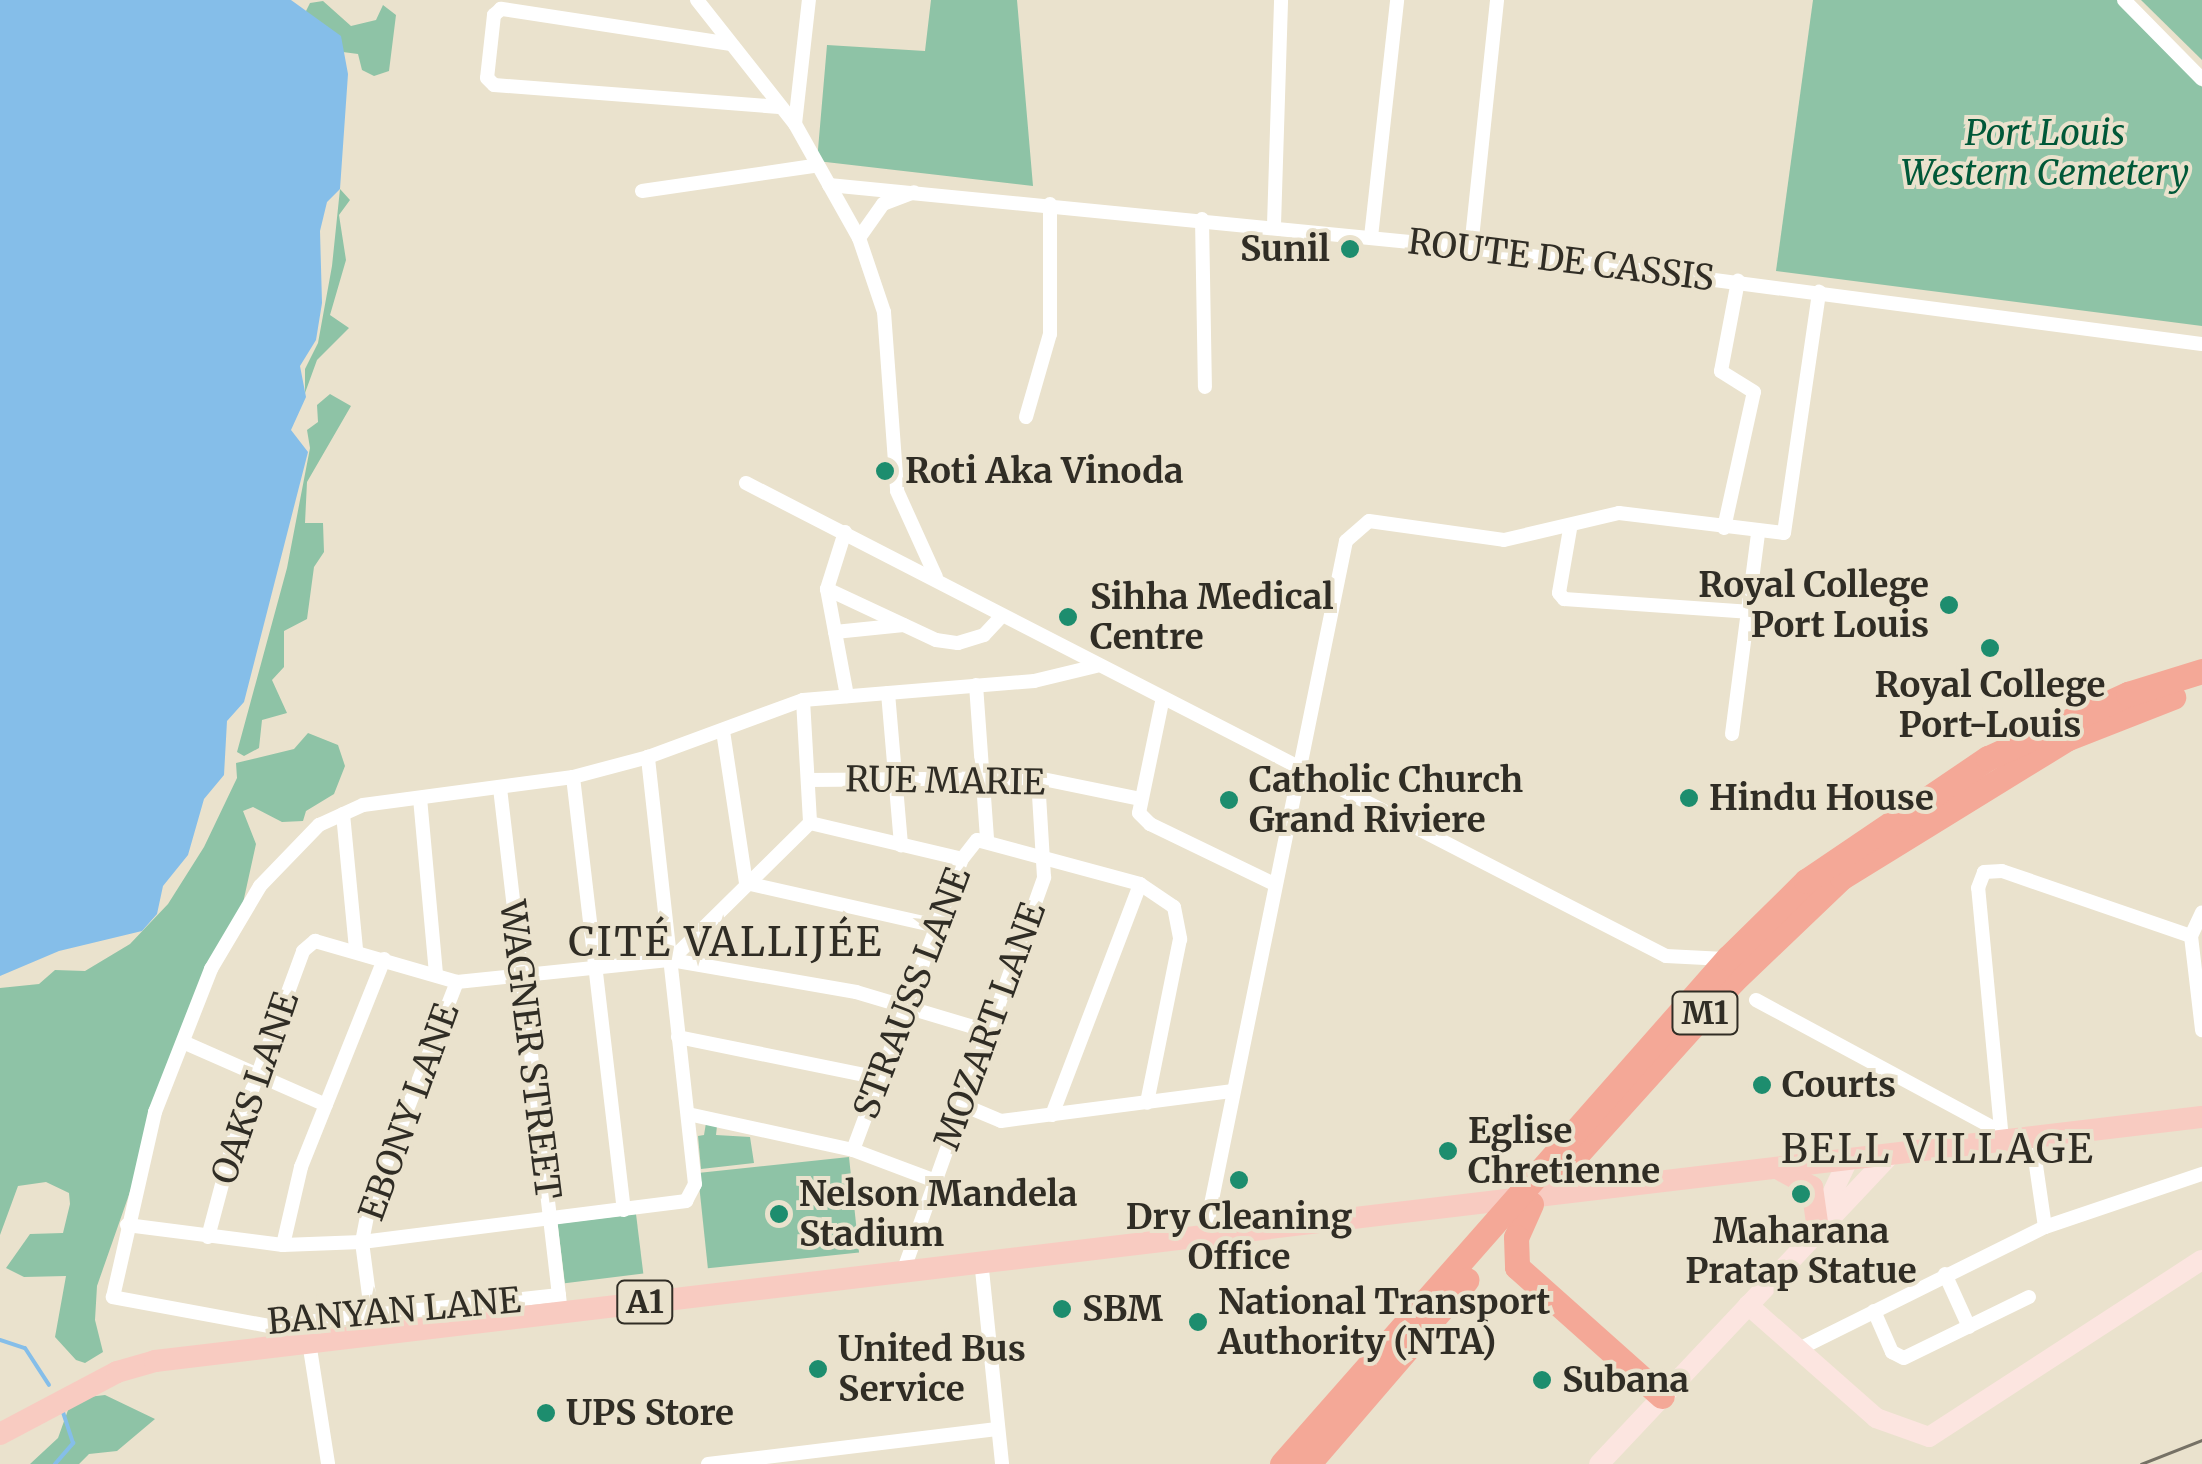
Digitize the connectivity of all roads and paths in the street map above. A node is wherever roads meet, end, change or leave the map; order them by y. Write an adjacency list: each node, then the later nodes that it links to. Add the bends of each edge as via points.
1 (697, 0): 7 (street)
2 (809, 0): 10 (street)
3 (1280, 0): 17 (street)
4 (1396, 0): 18 (street)
5 (1497, 0): 20 (street)
6 (2124, 0): 8 (street)
7 (731, 44): 9 (street); 9 (street, via 506,9 494,15 487,78 494,84)
8 (2202, 79)
9 (779, 107): 10 (street)
10 (795, 124): 11 (street)
11 (813, 166): 12 (street); 14 (street)
12 (829, 185): 13 (street, ROUTE DE CASSIS); 19 (street)
13 (919, 189): 15 (street, ROUTE DE CASSIS); 19 (street, via 884,204)
14 (642, 192)
15 (1050, 204): 16 (street, ROUTE DE CASSIS); 25 (street, via 1050,334)
16 (1202, 219): 17 (street, ROUTE DE CASSIS); 24 (street)
17 (1274, 226): 18 (street, ROUTE DE CASSIS)
18 (1371, 237): 20 (street, ROUTE DE CASSIS)
19 (859, 238): 31 (street, via 884,312 897,491)
20 (1471, 248): 21 (street, ROUTE DE CASSIS)
21 (1738, 282): 22 (street, ROUTE DE CASSIS); 27 (street, via 1721,372 1754,392)
22 (1819, 292): 23 (street, ROUTE DE CASSIS); 30 (street, via 1784,534)
23 (2202, 344)
24 (1204, 387)
25 (1026, 417)
26 (746, 483): 29 (street)
27 (1724, 528): 28 (street, via 1619,513); 30 (street)
28 (1570, 529): 33 (street, via 1564,600); 48 (street, via 1504,540 1369,521 1357,526 1342,556)
29 (845, 532): 31 (street); 32 (street)
30 (1758, 535): 33 (street)
31 (937, 578): 34 (street)
32 (827, 589): 35 (street); 36 (street)
33 (1748, 612): 46 (street)
34 (1002, 616): 35 (street, via 991,631 958,643); 37 (street)
35 (904, 625): 36 (street)
36 (835, 632): 42 (street)
37 (1096, 666): 39 (street); 44 (street)
38 (2202, 671): 70 (highway, M1, via 2128,694 1988,758 1806,881)
39 (976, 685): 41 (street); 51 (street)
40 (2202, 688): 100 (highway, M1, via 2068,738 1842,878 1733,981)
41 (888, 693): 42 (street); 50 (street)
42 (847, 696): 43 (street)
43 (803, 700): 45 (street); 53 (street)
44 (1162, 702): 48 (street); 56 (street)
45 (723, 731): 47 (street); 63 (street)
46 (1732, 734)
47 (648, 757): 49 (street); 72 (street)
48 (1296, 766): 65 (street); 70 (street, via 1666,956)
49 (572, 776): 54 (street); 73 (street)
50 (895, 776): 51 (street, RUE MARIE); 53 (street, RUE MARIE); 60 (street)
51 (983, 776): 52 (street, RUE MARIE); 59 (street)
52 (1038, 778): 56 (street, RUE MARIE); 61 (street, MOZART LANE)
53 (808, 780): 58 (street)
54 (500, 788): 55 (street); 75 (street, WAGNER STREET)
55 (420, 798): 57 (street); 74 (street)
56 (1140, 800): 65 (street, via 1139,813 1150,824)
57 (343, 814): 69 (street); 82 (street, via 320,825 246,903 211,969)
58 (810, 824): 60 (street); 63 (street)
59 (982, 839): 61 (street); 62 (street, STRAUSS LANE)
60 (902, 845): 62 (street)
61 (1048, 855): 64 (street); 80 (street, MOZART LANE)
62 (962, 859): 67 (street, STRAUSS LANE)
63 (746, 883): 67 (street); 72 (street)
64 (1140, 884): 86 (street, via 1174,907 1180,939); 90 (street)
65 (1274, 884): 85 (street)
66 (2202, 912): 68 (street)
67 (938, 926): 78 (street, STRAUSS LANE)
68 (2191, 936): 79 (street); 92 (street, via 2002,872 1984,872 1979,880)
69 (356, 950): 71 (street); 83 (street, OAKS LANE, via 312,943 303,950)
70 (1728, 958): 128 (highway, M1)
71 (384, 959): 74 (street); 88 (street)
72 (670, 960): 73 (street); 78 (street); 81 (street)
73 (594, 966): 75 (street); 101 (street)
74 (436, 975): 76 (street)
75 (519, 976): 76 (street); 102 (street, WAGNER STREET)
76 (458, 982): 108 (street, EBONY LANE, via 368,1210)
77 (1756, 1000): 92 (street)
78 (909, 1004): 80 (street); 84 (street, STRAUSS LANE)
79 (2202, 1030)
80 (990, 1032): 87 (street, MOZART LANE)
81 (678, 1037): 84 (street); 89 (street)
82 (184, 1042): 83 (street); 103 (street, via 155,1112)
83 (258, 1075): 88 (street); 107 (street, OAKS LANE, via 221,1176)
84 (880, 1078): 94 (street, STRAUSS LANE)
85 (1233, 1091): 86 (street); 106 (street)
86 (1148, 1103): 90 (street)
87 (963, 1105): 90 (street, via 1001,1121); 99 (street, MOZART LANE)
88 (326, 1106): 109 (street, via 301,1167)
89 (688, 1114): 94 (street); 101 (street, via 693,1193 671,1205)
90 (1052, 1114)
91 (2202, 1117): 93 (main road, A1)
92 (2002, 1136): 93 (main road, A1); 95 (main road, A1)
93 (2032, 1138): 104 (street)
94 (852, 1150): 99 (street)
95 (1891, 1154): 96 (main road, A1); 105 (main road)
96 (1848, 1160): 97 (main road, A1); 105 (main road)
97 (1779, 1169): 105 (main road, via 1812,1187); 106 (main road, A1)
98 (2202, 1174): 104 (street)
99 (933, 1180): 112 (street, MOZART LANE)
100 (1531, 1204): 122 (highway, via 1516,1236 1517,1266); 129 (highway, M1)
101 (624, 1210): 102 (street)
102 (551, 1217): 108 (street); 115 (street, WAGNER STREET)
103 (128, 1225): 107 (street); 118 (street, BANYAN LANE, via 113,1297 269,1326)
104 (2045, 1227): 113 (street)
105 (1814, 1232): 116 (main road)
106 (1205, 1234): 110 (main road, A1)
107 (208, 1237): 109 (street)
108 (362, 1242): 109 (street); 118 (street)
109 (283, 1245)
110 (981, 1260): 112 (main road, A1); 123 (street)
111 (2202, 1260): 121 (main road, via 1929,1437 1876,1418)
112 (904, 1269): 115 (main road, A1)
113 (1946, 1274): 117 (street); 119 (street)
114 (2029, 1298): 119 (street)
115 (560, 1304): 118 (street, BANYAN LANE); 120 (main road, A1)
116 (1748, 1304): 121 (main road); 122 (main road)
117 (1874, 1311): 119 (street, via 1892,1352 1904,1358); 121 (street)
118 (372, 1318)
119 (1969, 1327)
120 (308, 1342): 124 (main road, A1, via 117,1372); 125 (street)
121 (1799, 1348)
122 (1662, 1396): 130 (main road)
123 (997, 1429): 126 (street); 127 (street)
124 (0, 1434)
125 (328, 1464)
126 (708, 1464)
127 (1002, 1464)
128 (1282, 1464)
129 (1308, 1464)
130 (1599, 1464)

